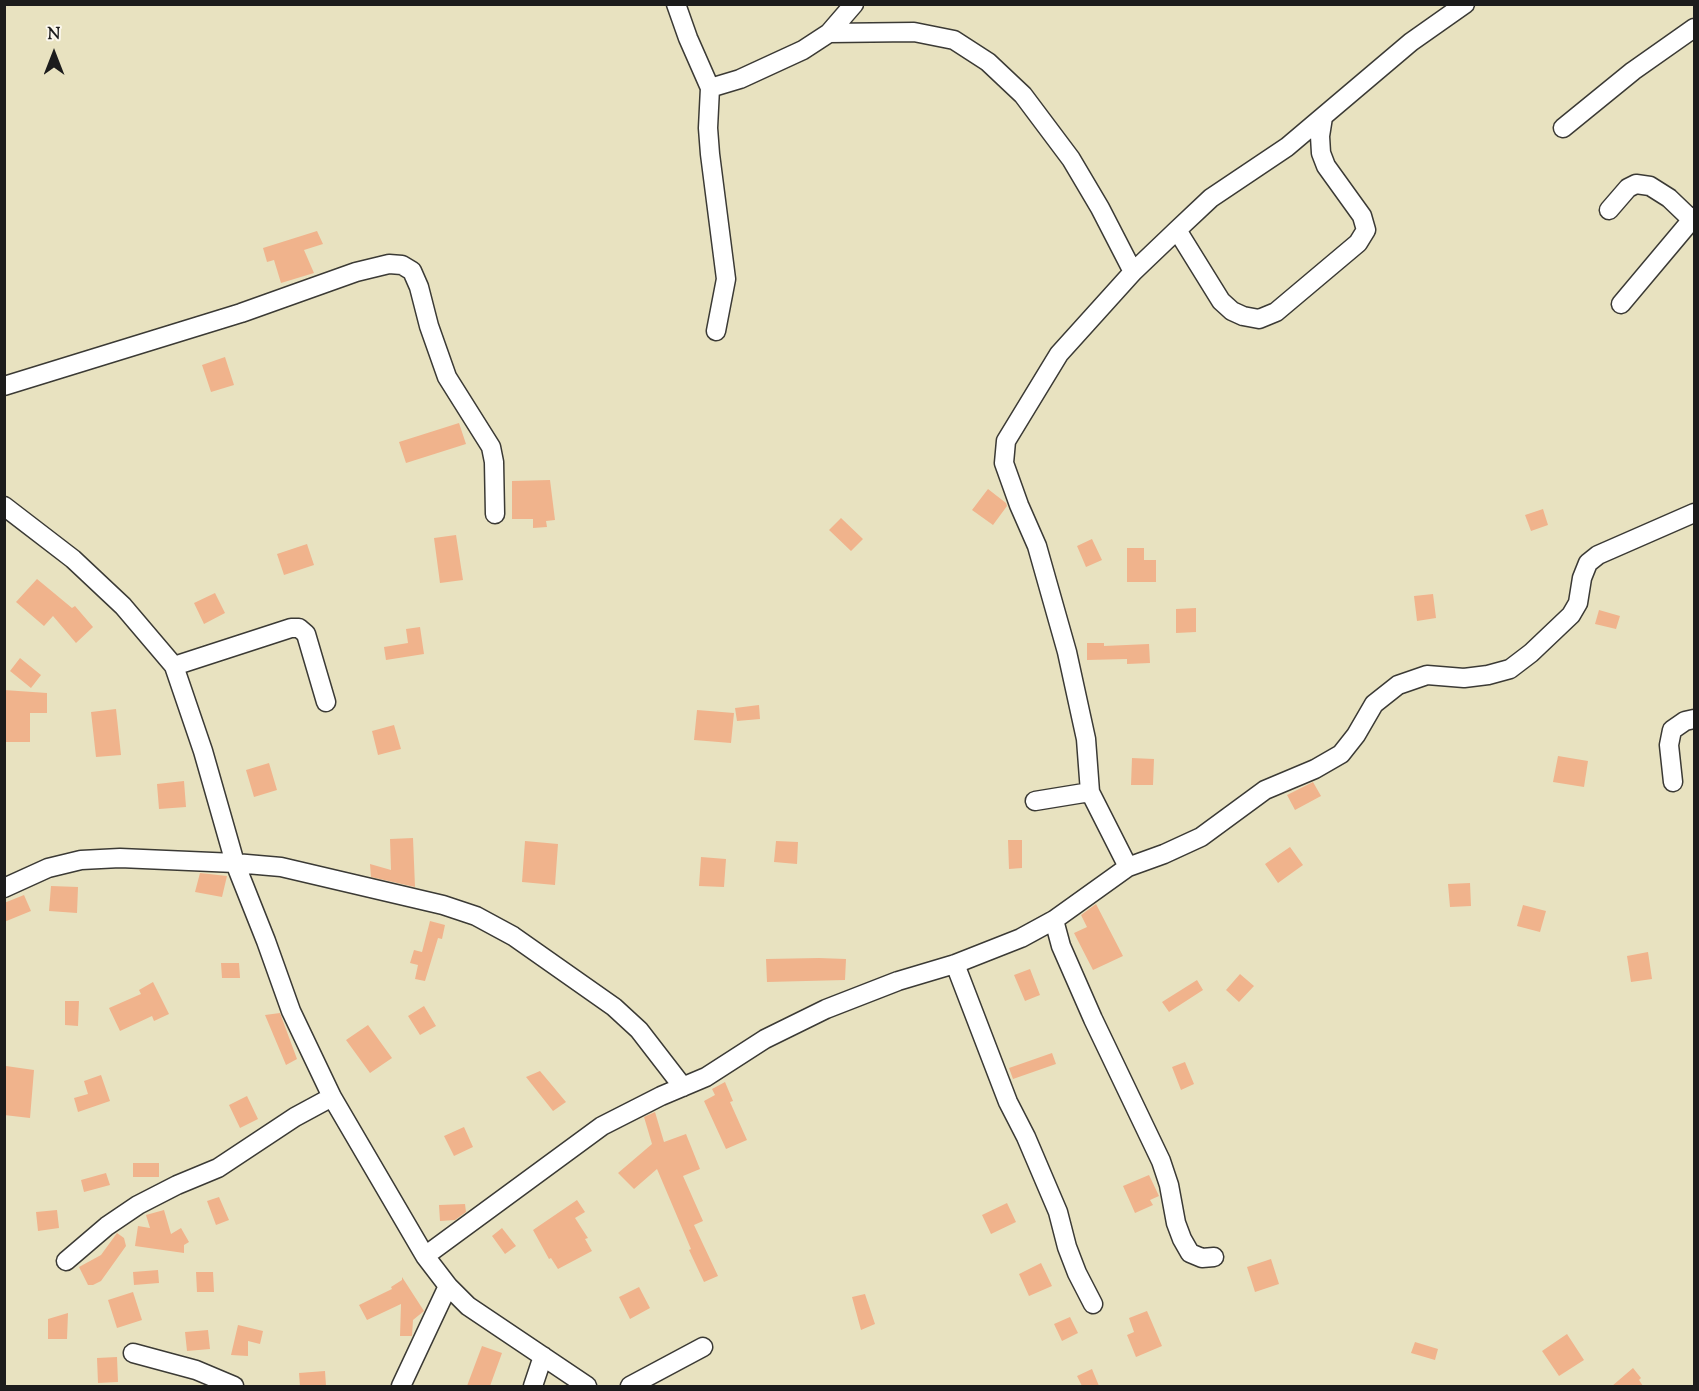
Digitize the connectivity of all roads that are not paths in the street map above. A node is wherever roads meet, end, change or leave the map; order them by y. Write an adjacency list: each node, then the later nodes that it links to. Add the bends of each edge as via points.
1 (676, 4): 6 (street)
2 (854, 4): 5 (street)
3 (1465, 4): 7 (street, via 1412,42)
4 (1695, 28): 8 (street, via 1633,71)
5 (829, 33): 6 (street, via 803,50 740,79); 12 (street, via 914,32 954,40 988,62 1023,95 1071,159)
6 (710, 88): 14 (street, via 710,154 726,279)
7 (1323, 117): 11 (street, via 1287,147 1211,198); 11 (street, via 1321,153 1362,216 1366,230 1358,243 1276,312 1259,319 1232,311 1221,301)
8 (1563, 128)
9 (1609, 210): 10 (street, via 1636,184 1650,186)
10 (1693, 219): 13 (street)
11 (1177, 230): 12 (street)
12 (1132, 272): 23 (street, via 1059,354 1006,441 1004,463 1037,546 1067,652 1086,739)
13 (1621, 304)
14 (716, 331)
15 (4, 386): 18 (street, via 241,313 356,272 402,265 412,271 447,377 491,447)
16 (4, 506): 19 (street, via 72,559 123,606)
17 (1695, 513): 26 (street, via 1598,555 1588,563 1571,615 1510,669 1464,678 1427,675 1398,685 1374,704 1341,754 1265,790 1201,837)
18 (495, 514)
19 (174, 666): 20 (street, via 299,628 306,634); 25 (street)
20 (326, 702)
21 (1695, 719): 22 (street, via 1672,730 1669,745)
22 (1673, 782)
23 (1090, 792): 24 (street); 26 (street)
24 (1035, 801)
25 (235, 863): 27 (street, via 81,860 48,868); 30 (street, via 327,877 476,916 513,936 614,1007 639,1030); 31 (street, via 291,1011)
26 (1128, 867): 28 (street)
27 (4, 888)
28 (1054, 920): 29 (street, via 1021,938); 33 (street, via 1061,946 1161,1161 1182,1239 1190,1253)
29 (954, 964): 30 (street, via 826,1009); 36 (street, via 1008,1102 1058,1212 1077,1273)
30 (683, 1087): 32 (street, via 602,1126)
31 (332, 1096): 32 (street); 34 (street, via 218,1168 138,1205)
32 (425, 1256): 35 (street)
33 (1214, 1257)
34 (66, 1261)
35 (448, 1286): 39 (street, via 468,1306); 41 (street)
36 (1093, 1304)
37 (703, 1347): 44 (street)
38 (133, 1353): 40 (street, via 196,1370)
39 (543, 1356): 42 (street); 43 (street)
40 (234, 1386)
41 (401, 1386)
42 (533, 1386)
43 (587, 1386)
44 (630, 1386)

